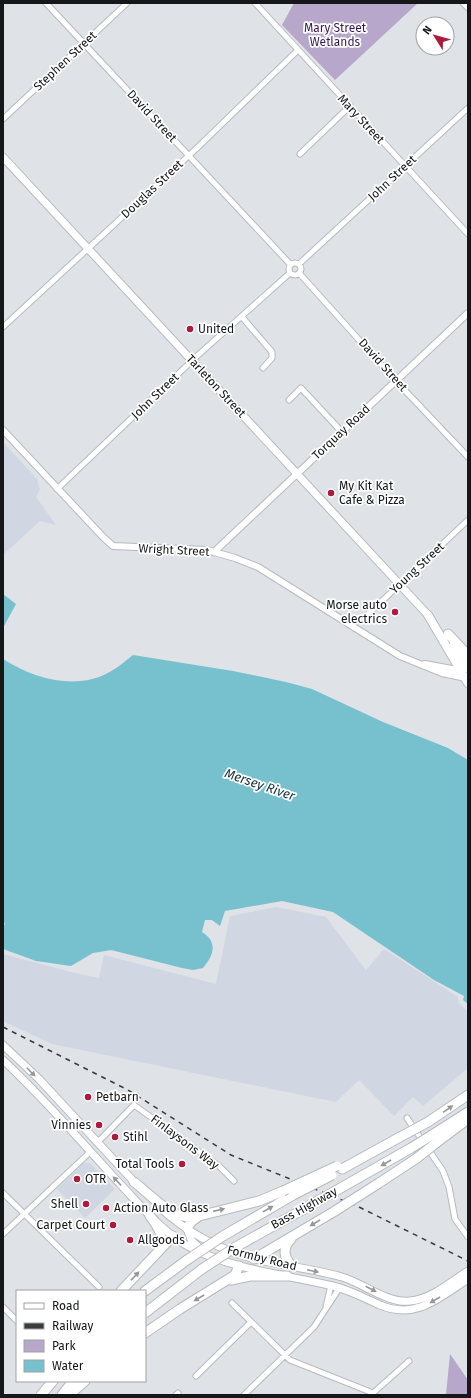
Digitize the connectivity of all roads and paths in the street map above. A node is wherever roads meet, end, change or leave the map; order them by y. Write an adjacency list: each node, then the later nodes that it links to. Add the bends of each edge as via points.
1 (46, 3): 6 (street, David Street)
2 (127, 3): 6 (street, Stephen Street)
3 (255, 3): 7 (street, Mary Street)
4 (463, 3): 5 (street)
5 (468, 8)
6 (84, 43): 10 (street, Stephen Street); 12 (street, David Street)
7 (298, 50): 8 (street, Mary Street); 12 (street, Douglas Street)
8 (350, 106): 11 (street); 14 (street, Mary Street)
9 (468, 108): 14 (street, John Street)
10 (3, 119)
11 (300, 154)
12 (188, 156): 16 (street, Douglas Street); 17 (street, David Street)
13 (3, 157): 16 (main road, Tarleton Street)
14 (405, 166): 15 (street, Mary Street); 18 (street, John Street)
15 (468, 234)
16 (89, 248): 23 (street, Douglas Street); 24 (main road, Tarleton Street)
17 (290, 264): 18 (street); 19 (street)
18 (299, 264): 20 (street)
19 (290, 273): 20 (street); 22 (street, John Street)
20 (299, 273): 26 (street, David Street)
21 (468, 313): 26 (street, Torquay Road)
22 (242, 317): 24 (street, John Street); 25 (street, via 272,352 272,358)
23 (3, 327)
24 (192, 360): 31 (main road, Tarleton Street); 32 (street, John Street)
25 (263, 368)
26 (396, 381): 29 (street, Torquay Road); 30 (street, David Street)
27 (289, 400): 29 (street, via 301,388)
28 (3, 430): 32 (street, Wright Street)
29 (341, 431): 31 (street, Torquay Road)
30 (468, 457)
31 (296, 473): 34 (street, Torquay Road); 35 (main road, Tarleton Street)
32 (58, 488): 34 (street, Wright Street, via 113,546)
33 (468, 520): 35 (street, Young Street)
34 (214, 552): 40 (street, Wright Street, via 258,567 392,651 413,661)
35 (400, 584): 36 (main road, Tarleton Street); 37 (street, Young Street)
36 (428, 615): 38 (highway, Tarleton Street); 40 (highway, Tarleton Street)
37 (366, 616)
38 (448, 634): 39 (highway); 40 (highway, Tarleton Street)
39 (468, 655)
40 (467, 675)
41 (3, 1045): 48 (main road, Formby Road, one-way to 48, via 39,1079)
42 (3, 1060): 49 (main road, Formby Road)
43 (468, 1095): 50 (highway, Bass Highway, one-way to 43, bridge, via 428,1122)
44 (468, 1112): 47 (highway, Bass Highway)
45 (407, 1118): 57 (street, via 443,1171)
46 (468, 1119): 47 (highway)
47 (434, 1139): 61 (highway, one-way to 61, bridge, via 417,1158); 85 (highway, Bass Highway, one-way to 85, bridge, via 411,1148 234,1248)
48 (97, 1143): 49 (main road); 51 (street, Finlaysons Way, via 134,1105 218,1166); 52 (main road, Formby Road)
49 (90, 1152): 54 (street); 55 (main road, Formby Road, one-way to 49)
50 (340, 1168): 56 (highway, one-way to 50, bridge, via 254,1202); 80 (highway, Bass Highway, one-way to 50, bridge, via 222,1236)
51 (234, 1181)
52 (134, 1182): 56 (highway, via 174,1213); 58 (main road, Formby Road)
53 (3, 1193): 54 (street)
54 (24, 1214): 60 (street); 77 (street)
55 (150, 1216): 62 (main road, Formby Road); 65 (highway, via 161,1236 161,1246)
56 (199, 1216): 58 (highway, via 190,1222)
57 (459, 1226): 59 (street); 63 (street)
58 (187, 1231): 62 (main road); 64 (main road, Formby Road); 66 (main road, via 193,1242)
59 (468, 1233)
60 (3, 1234)
61 (295, 1235): 67 (highway); 69 (highway, via 285,1250 286,1259)
62 (173, 1236): 65 (highway); 66 (main road, Formby Road)
63 (468, 1237)
64 (221, 1248): 67 (main road, Formby Road); 68 (main road, via 234,1256)
65 (156, 1254): 79 (highway, one-way to 65)
66 (210, 1256): 68 (main road, Formby Road)
67 (254, 1259): 68 (main road); 69 (main road, Formby Road)
68 (239, 1266): 72 (main road, Formby Road); 76 (highway, via 235,1275)
69 (292, 1266): 71 (main road, Formby Road, one-way to 71)
70 (468, 1271): 81 (main road, via 428,1296)
71 (334, 1275): 73 (main road, Formby Road); 75 (main road)
72 (287, 1276): 75 (main road, Formby Road); 76 (highway, via 250,1276)
73 (346, 1278): 78 (main road); 81 (main road, Formby Road, one-way to 81)
74 (468, 1280): 84 (main road, Formby Road, one-way to 84, via 429,1304)
75 (331, 1285): 78 (main road, Formby Road); 86 (street)
76 (218, 1286): 89 (highway, one-way to 89)
77 (99, 1287)
78 (340, 1287): 84 (main road, Formby Road, via 384,1306); 86 (street)
79 (122, 1290)
80 (146, 1290)
81 (404, 1302): 84 (main road)
82 (232, 1304): 88 (street)
83 (3, 1307): 87 (street)
84 (405, 1311)
85 (146, 1312)
86 (321, 1319): 90 (street)
87 (16, 1320)
88 (250, 1323): 90 (street); 92 (street)
89 (146, 1332)
90 (284, 1356): 97 (street); 102 (street)
91 (409, 1361): 97 (street)
92 (196, 1376)
93 (46, 1382): 98 (highway)
94 (52, 1382): 99 (highway)
95 (72, 1382): 100 (highway)
96 (84, 1382): 101 (highway)
97 (372, 1394)
98 (37, 1395)
99 (41, 1395)
100 (62, 1395)
101 (68, 1395)
102 (244, 1395)

